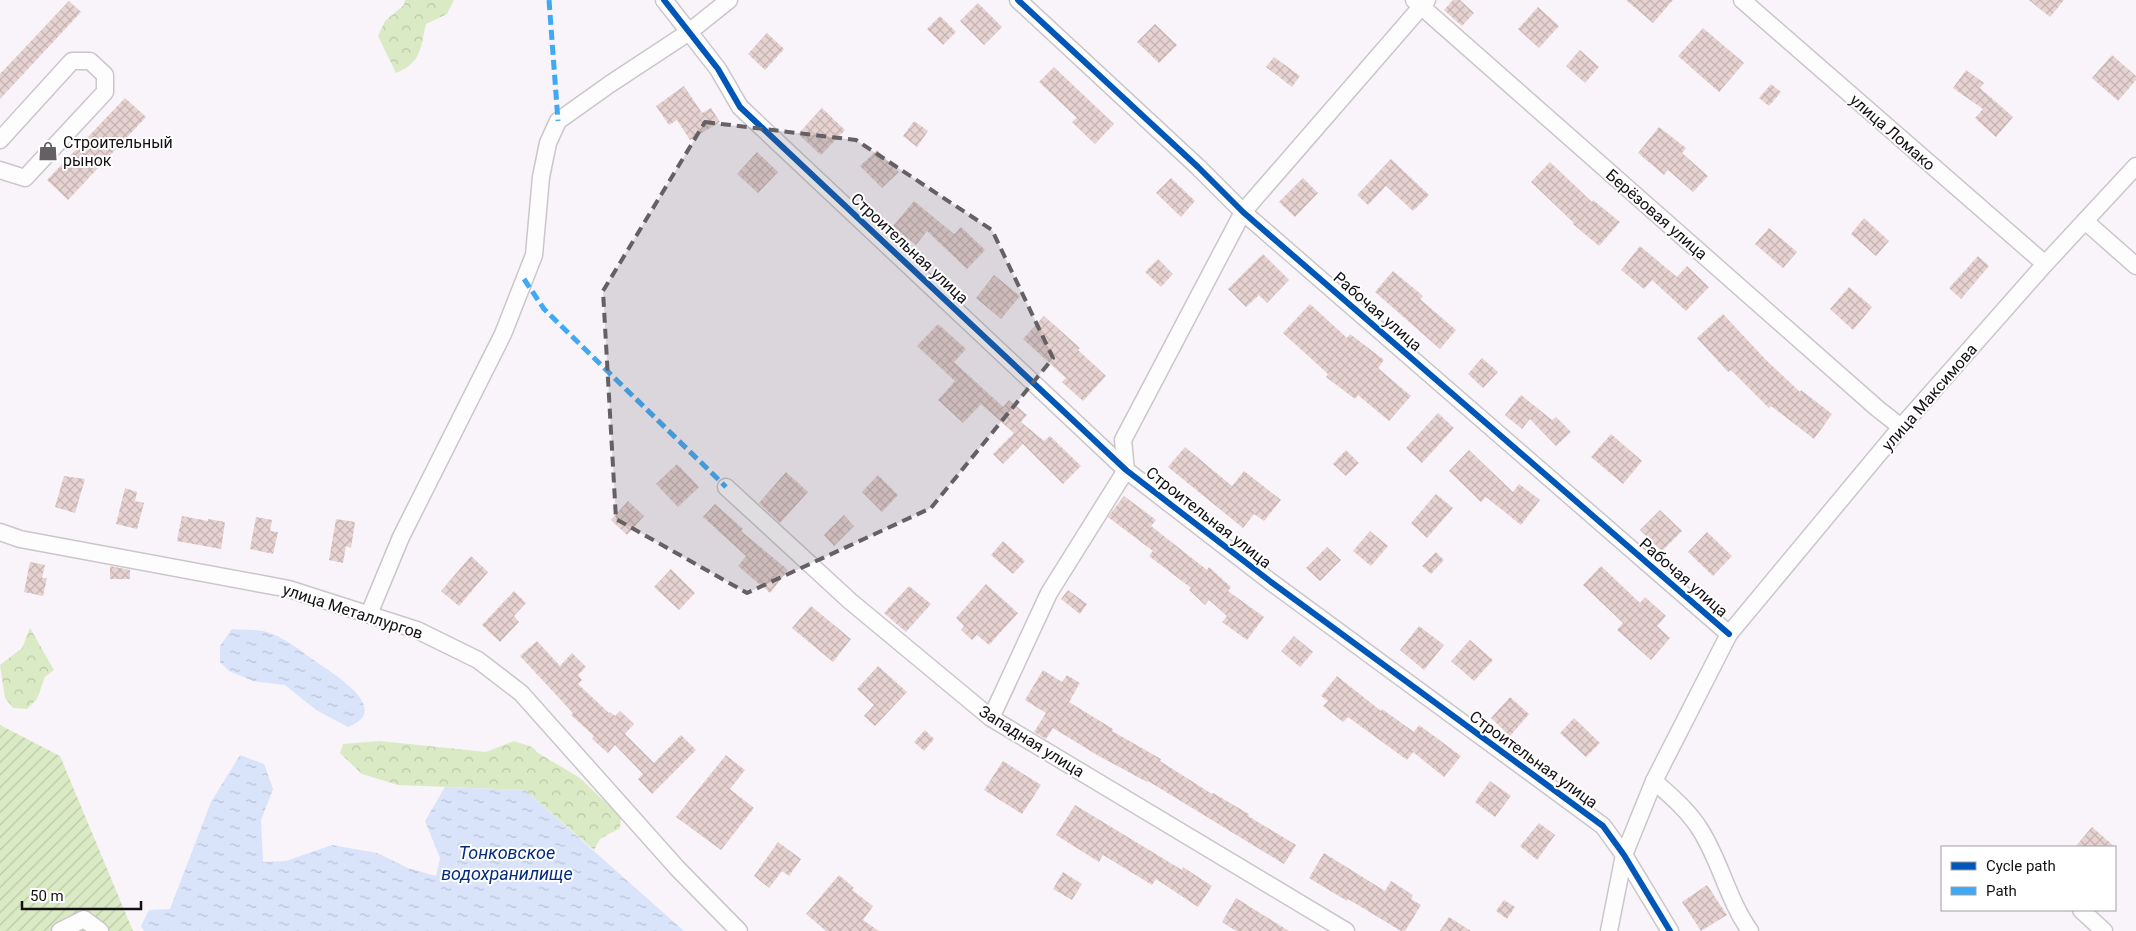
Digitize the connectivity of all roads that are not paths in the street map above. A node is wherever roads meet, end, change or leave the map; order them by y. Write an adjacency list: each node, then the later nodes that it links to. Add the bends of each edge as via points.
1 (664, 0): 6 (street, Строительная улица)
2 (729, 0): 6 (street)
3 (1018, 0): 10 (street, Рабочая улица)
4 (1742, 0): 12 (street, улица Ломако)
5 (1421, 2): 10 (street); 14 (street, Берёзовая улица)
6 (689, 32): 15 (street, Строительная улица, via 718,69 740,107); 18 (street, via 558,121 548,143 541,177 534,255 503,334 401,537)
7 (0, 140): 9 (street, via 72,61 90,61 105,75 105,92 25,178)
8 (2136, 166): 11 (street, улица Максимова)
9 (0, 170)
10 (1243, 212): 15 (street, via 1123,440); 19 (street, Рабочая улица)
11 (2084, 221): 12 (street, улица Максимова); 13 (street)
12 (2045, 264): 14 (street, улица Максимова)
13 (2136, 266)
14 (1901, 427): 19 (street, улица Максимова)
15 (1126, 470): 20 (street, via 1049,593); 22 (street, Строительная улица, via 1270,582 1603,826)
16 (726, 488): 20 (street, Западная улица, via 850,601)
17 (0, 532): 18 (street, улица Металлургов, via 289,589)
18 (369, 614): 26 (street, улица Металлургов, via 417,630 478,660 521,693 678,869)
19 (1728, 634): 21 (street, улица Максимова)
20 (991, 718): 27 (street, Западная улица)
21 (1654, 781): 22 (street, улица Максимова); 30 (street, via 1690,814 1702,832 1733,903)
22 (1624, 855): 28 (street, улица Максимова); 29 (street, Строительная улица)
23 (2082, 911): 31 (street)
24 (60, 931): 25 (street, via 84,919)
25 (100, 931)
26 (739, 931)
27 (1346, 931)
28 (1609, 931)
29 (1670, 931)
30 (1750, 931)
31 (2104, 931)

